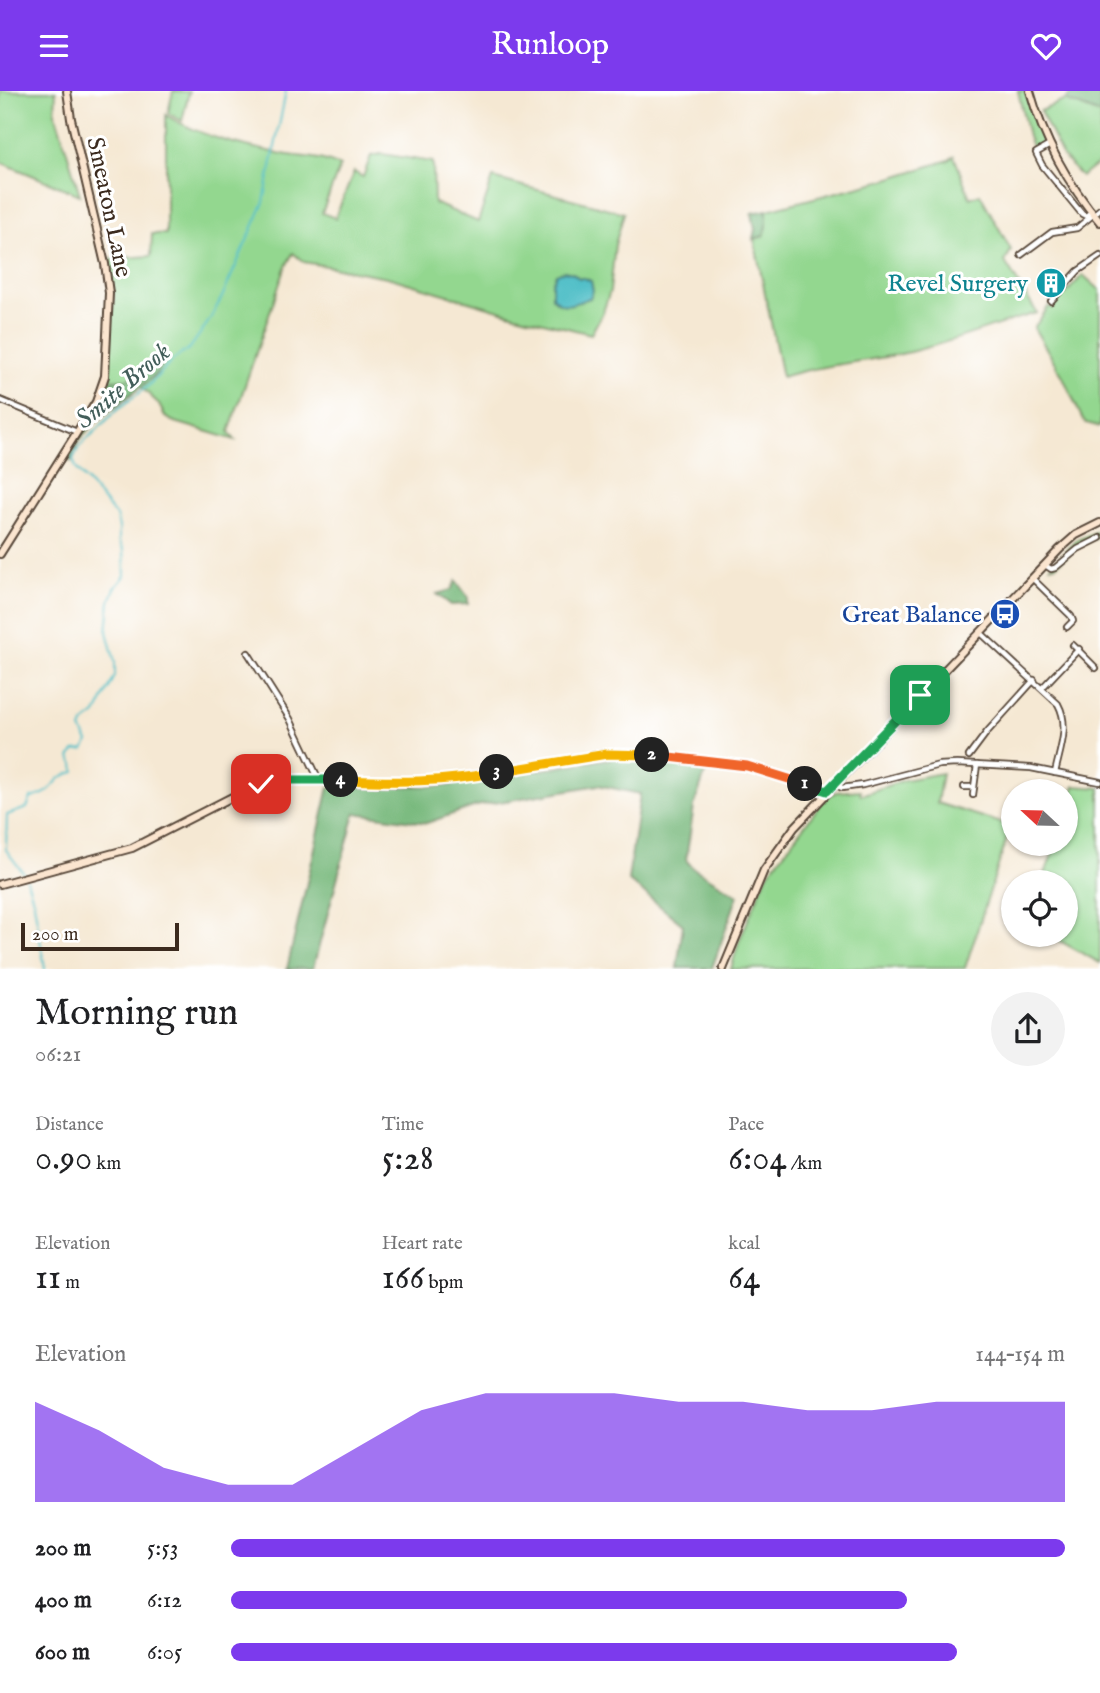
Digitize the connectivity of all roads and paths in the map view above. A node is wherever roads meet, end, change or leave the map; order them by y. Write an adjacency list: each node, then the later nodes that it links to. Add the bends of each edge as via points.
1 (66, 91): 15 (main road, Smeaton Lane, via 109,293 105,376)
2 (1030, 91): 3 (main road)
3 (1050, 145): 4 (main road); 5 (street, via 1036,153)
4 (1062, 166): 5 (street); 6 (main road)
5 (1050, 174): 7 (street)
6 (1073, 183): 7 (street); 9 (main road)
7 (1063, 190): 9 (street, via 1082,213)
8 (1100, 209): 9 (street)
9 (1093, 213): 10 (main road); 11 (street, via 1077,228 1052,232)
10 (1100, 222)
11 (1021, 255)
12 (1100, 256): 13 (street, via 1078,271)
13 (1051, 301)
14 (0, 400): 15 (street)
15 (78, 432): 18 (main road, Smeaton Lane)
16 (1100, 523): 19 (main road, via 1076,535)
17 (1100, 538): 19 (street, via 1055,568)
18 (0, 554)
19 (1045, 565): 20 (main road)
20 (1032, 578): 21 (street, via 1072,616); 22 (main road)
21 (1067, 627)
22 (981, 633): 27 (street); 34 (main road)
23 (1073, 645): 24 (street)
24 (1079, 649): 26 (street); 28 (street)
25 (248, 653): 32 (street, via 290,719)
26 (1096, 668)
27 (1034, 680): 28 (street); 29 (street)
28 (1042, 688): 31 (street, via 1058,704 1065,720)
29 (969, 756)
30 (977, 765): 31 (street); 34 (street, via 939,765 853,787); 36 (street)
31 (1055, 773): 33 (street)
32 (319, 780): 37 (main road, via 441,781 607,754 633,754 747,766); 39 (main road, via 261,784 132,848)
33 (1100, 782)
34 (834, 784): 37 (main road)
35 (964, 787): 36 (street)
36 (974, 787): 38 (street)
37 (827, 791): 40 (main road, via 768,863)
38 (973, 795)
39 (0, 884)
40 (723, 968)

